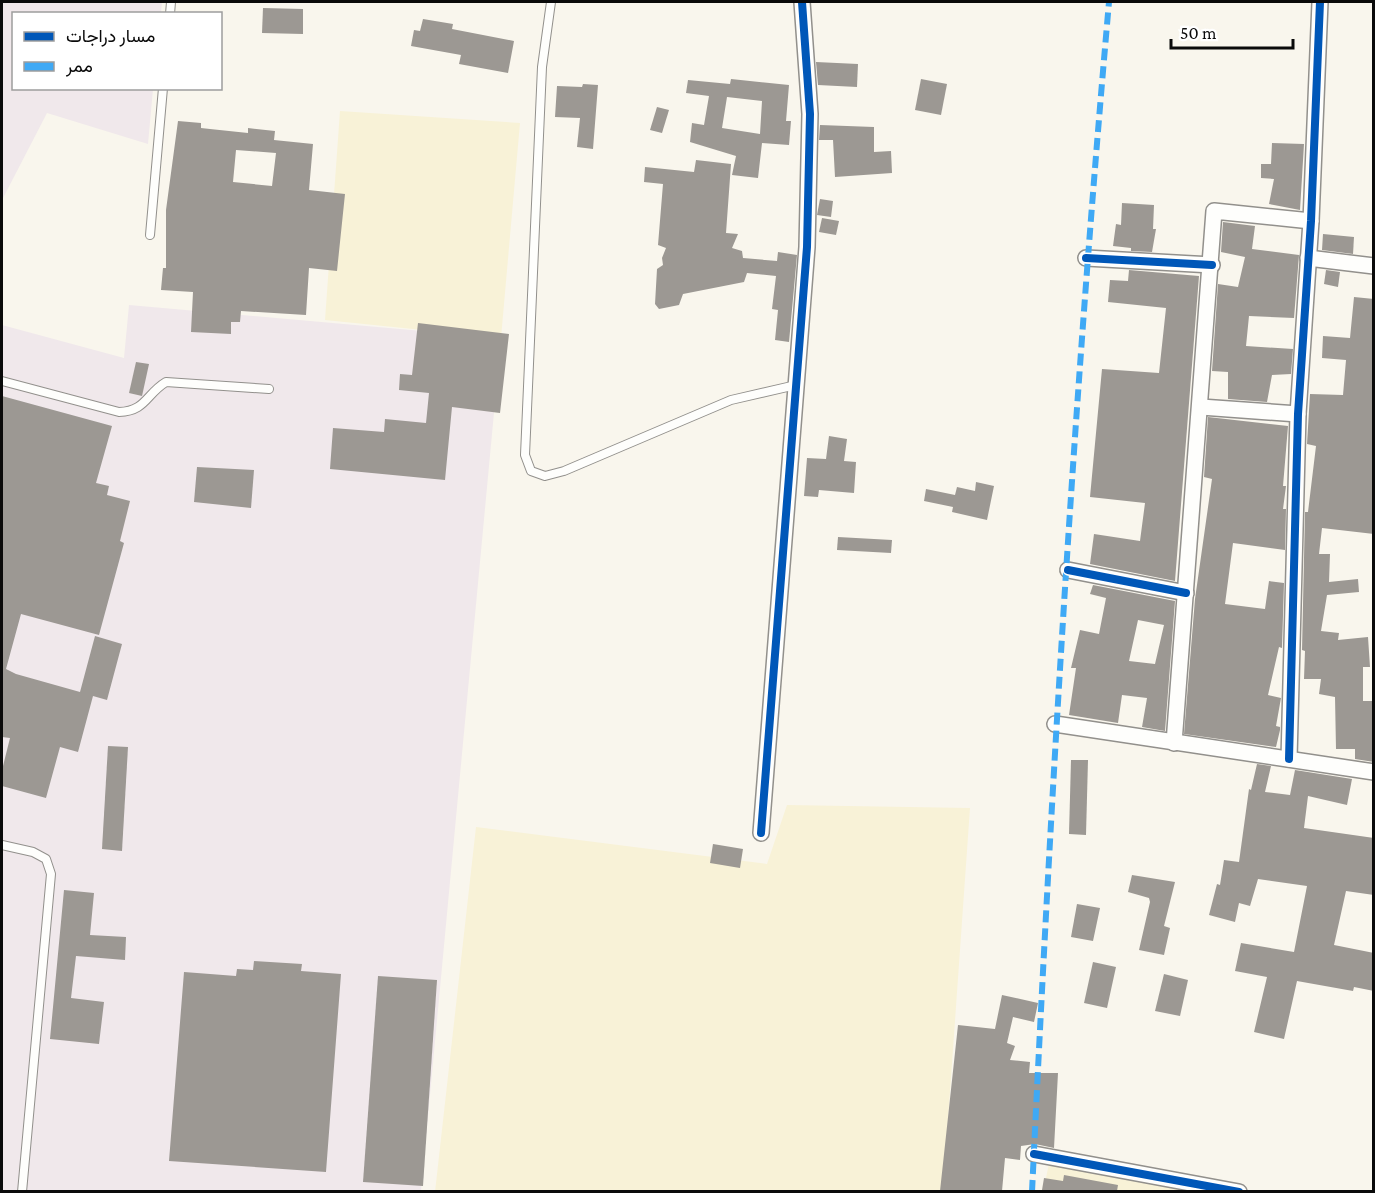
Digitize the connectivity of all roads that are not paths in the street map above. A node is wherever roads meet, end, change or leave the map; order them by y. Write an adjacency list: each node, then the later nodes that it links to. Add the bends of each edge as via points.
1 (550, 2): 12 (lane, via 542,67 525,455 531,471 545,476 564,471 731,400)
2 (802, 2): 12 (street, via 810,125 807,247)
3 (1320, 2): 5 (street)
4 (163, 90): 6 (lane)
5 (1311, 221): 8 (street); 9 (street, via 1214,211)
6 (150, 235)
7 (1086, 258): 9 (street)
8 (1308, 258): 10 (street); 15 (street)
9 (1212, 265): 14 (street)
10 (1374, 266)
11 (2, 381): 13 (lane, via 119,412 134,412 166,382)
12 (796, 385): 22 (street)
13 (269, 389)
14 (1201, 407): 15 (street); 17 (street)
15 (1298, 414): 20 (street)
16 (1068, 570): 17 (street)
17 (1186, 593): 19 (street)
18 (1055, 724): 19 (street)
19 (1174, 743): 20 (street)
20 (1289, 759): 21 (street)
21 (1374, 772)
22 (761, 833)
23 (2, 845): 25 (lane, via 46,859 51,874)
24 (1034, 1154): 26 (street)
25 (22, 1191)
26 (1239, 1191)

